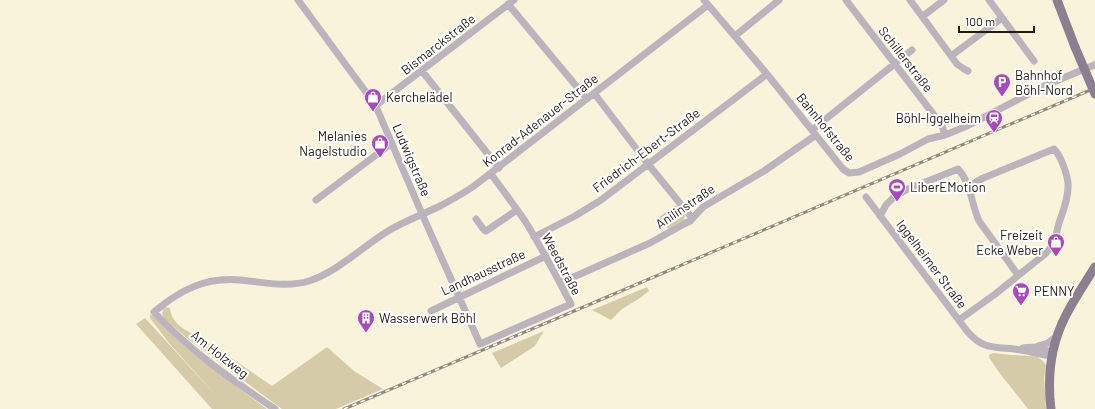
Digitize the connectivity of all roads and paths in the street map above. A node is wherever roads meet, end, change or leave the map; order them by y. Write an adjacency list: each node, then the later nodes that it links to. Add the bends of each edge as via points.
1 (298, 0): 24 (street, Ludwigstraße)
2 (779, 0): 12 (street)
3 (846, 0): 16 (street, Schillerstraße)
4 (910, 0): 10 (street)
5 (944, 0): 10 (street)
6 (989, 0): 11 (street)
7 (1057, 0): 22 (main road, bridge)
8 (511, 2): 18 (street, Bismarckstraße); 23 (street)
9 (706, 3): 12 (street, Bahnhofstraße); 21 (street, Konrad-Adenauer-Straße)
10 (923, 16): 14 (street)
11 (1002, 18): 14 (street); 15 (street)
12 (735, 36): 20 (street, Bahnhofstraße)
13 (912, 50): 16 (street, Anilinstraße)
14 (951, 56): 19 (street, via 961,68)
15 (1034, 61)
16 (894, 64): 25 (street, Anilinstraße); 26 (street, Schillerstraße, via 937,119)
17 (1094, 65): 26 (street, Bahnhofstraße, via 1044,86 968,126)
18 (422, 71): 24 (street, Bismarckstraße); 29 (street)
19 (968, 71)
20 (767, 74): 25 (street, Bahnhofstraße); 28 (street, Friedrich-Ebert-Straße)
21 (594, 93): 23 (street, Konrad-Adenauer-Straße); 28 (street)
22 (1095, 94)
23 (587, 99): 29 (street, Konrad-Adenauer-Straße)
24 (376, 106): 27 (street, Ludwigstraße)
25 (814, 133): 26 (street, Bahnhofstraße, via 849,174); 37 (street, Anilinstraße, via 764,171 703,207)
26 (945, 135)
27 (392, 143): 33 (street); 35 (street, Ludwigstraße)
28 (648, 164): 37 (street); 39 (street, Friedrich-Ebert-Straße, via 601,200)
29 (499, 168): 30 (street, Konrad-Adenauer-Straße)
30 (491, 174): 34 (street, Weedstraße); 35 (street, Konrad-Adenauer-Straße, via 456,198)
31 (968, 187): 36 (street, via 958,169 899,194 886,205); 42 (street, via 979,221); 42 (street, via 981,179 1054,149 1056,152 1066,175 1068,188 1055,240 1045,254)
32 (866, 197): 36 (street, Iggelheimer Straße)
33 (316, 200)
34 (517, 210): 38 (street, via 486,231); 39 (street, Weedstraße)
35 (422, 214): 44 (street, Ludwigstraße); 46 (street, Konrad-Adenauer-Straße, via 397,226 315,279 278,285 228,280 209,282 183,291)
36 (880, 216): 47 (street, Iggelheimer Straße)
37 (692, 218): 43 (street, Anilinstraße, via 650,243)
38 (476, 219)
39 (534, 237): 40 (street, Weedstraße)
40 (546, 256): 43 (street, Weedstraße); 44 (street, Landhausstraße)
41 (1095, 267): 48 (main road)
42 (1018, 275): 47 (street)
43 (560, 283): 49 (street, Weedstraße, via 571,304)
44 (459, 296): 45 (street, Landhausstraße); 49 (street, Ludwigstraße)
45 (431, 311)
46 (154, 312): 53 (street, Am Holzweg, via 182,340)
47 (959, 320): 51 (street, Iggelheimer Straße, via 981,344)
48 (1057, 336): 50 (street, via 1048,343); 52 (main road)
49 (480, 344)
50 (1037, 346): 51 (street); 52 (street, via 1046,349)
51 (1014, 350): 52 (street)
52 (1052, 356): 54 (main road, via 1049,382)
53 (275, 409)
54 (1051, 409)

